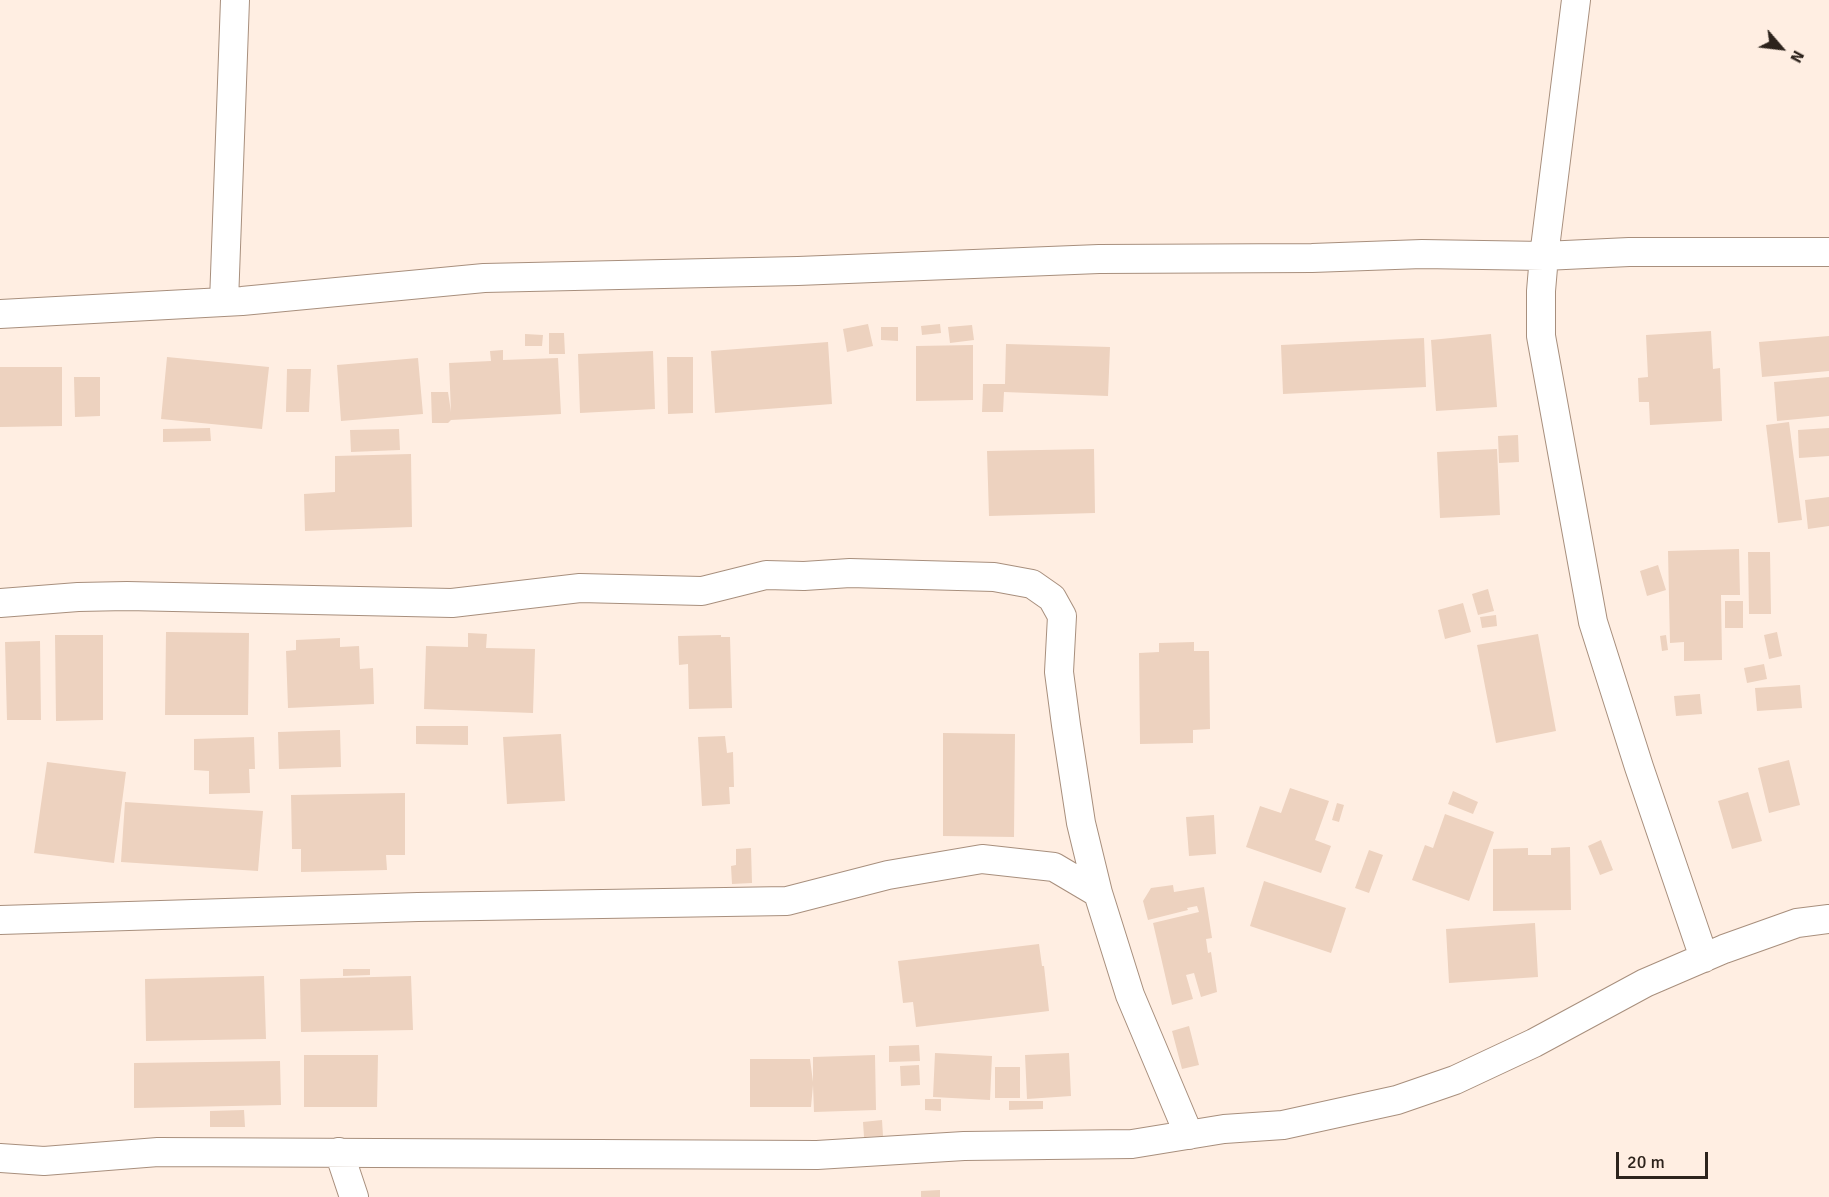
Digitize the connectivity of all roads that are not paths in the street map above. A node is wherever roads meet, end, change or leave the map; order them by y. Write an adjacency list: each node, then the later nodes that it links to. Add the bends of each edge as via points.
1 (235, 0): 5 (street)
2 (1576, 0): 4 (street)
3 (1829, 252): 4 (street)
4 (1544, 256): 5 (street, via 1099,259 484,278); 11 (street, via 1541,336 1593,622)
5 (224, 303): 6 (street)
6 (0, 314)
7 (0, 603): 8 (street, via 127,596 452,603 580,588 702,591 766,575 850,573 994,577 1032,584 1052,598 1062,616 1059,672 1082,823)
8 (1098, 893): 10 (street, via 1054,867 982,859 888,875 788,901); 12 (street, via 1130,995)
9 (1829, 919): 11 (street, via 1797,923)
10 (0, 920)
11 (1704, 958): 12 (street, via 1645,983 1475,1071 1397,1100 1283,1125)
12 (1189, 1135): 13 (street, via 1132,1144 964,1146 817,1155)
13 (339, 1152): 14 (street, via 158,1152 44,1161); 15 (street)
14 (0, 1158)
15 (354, 1197)

